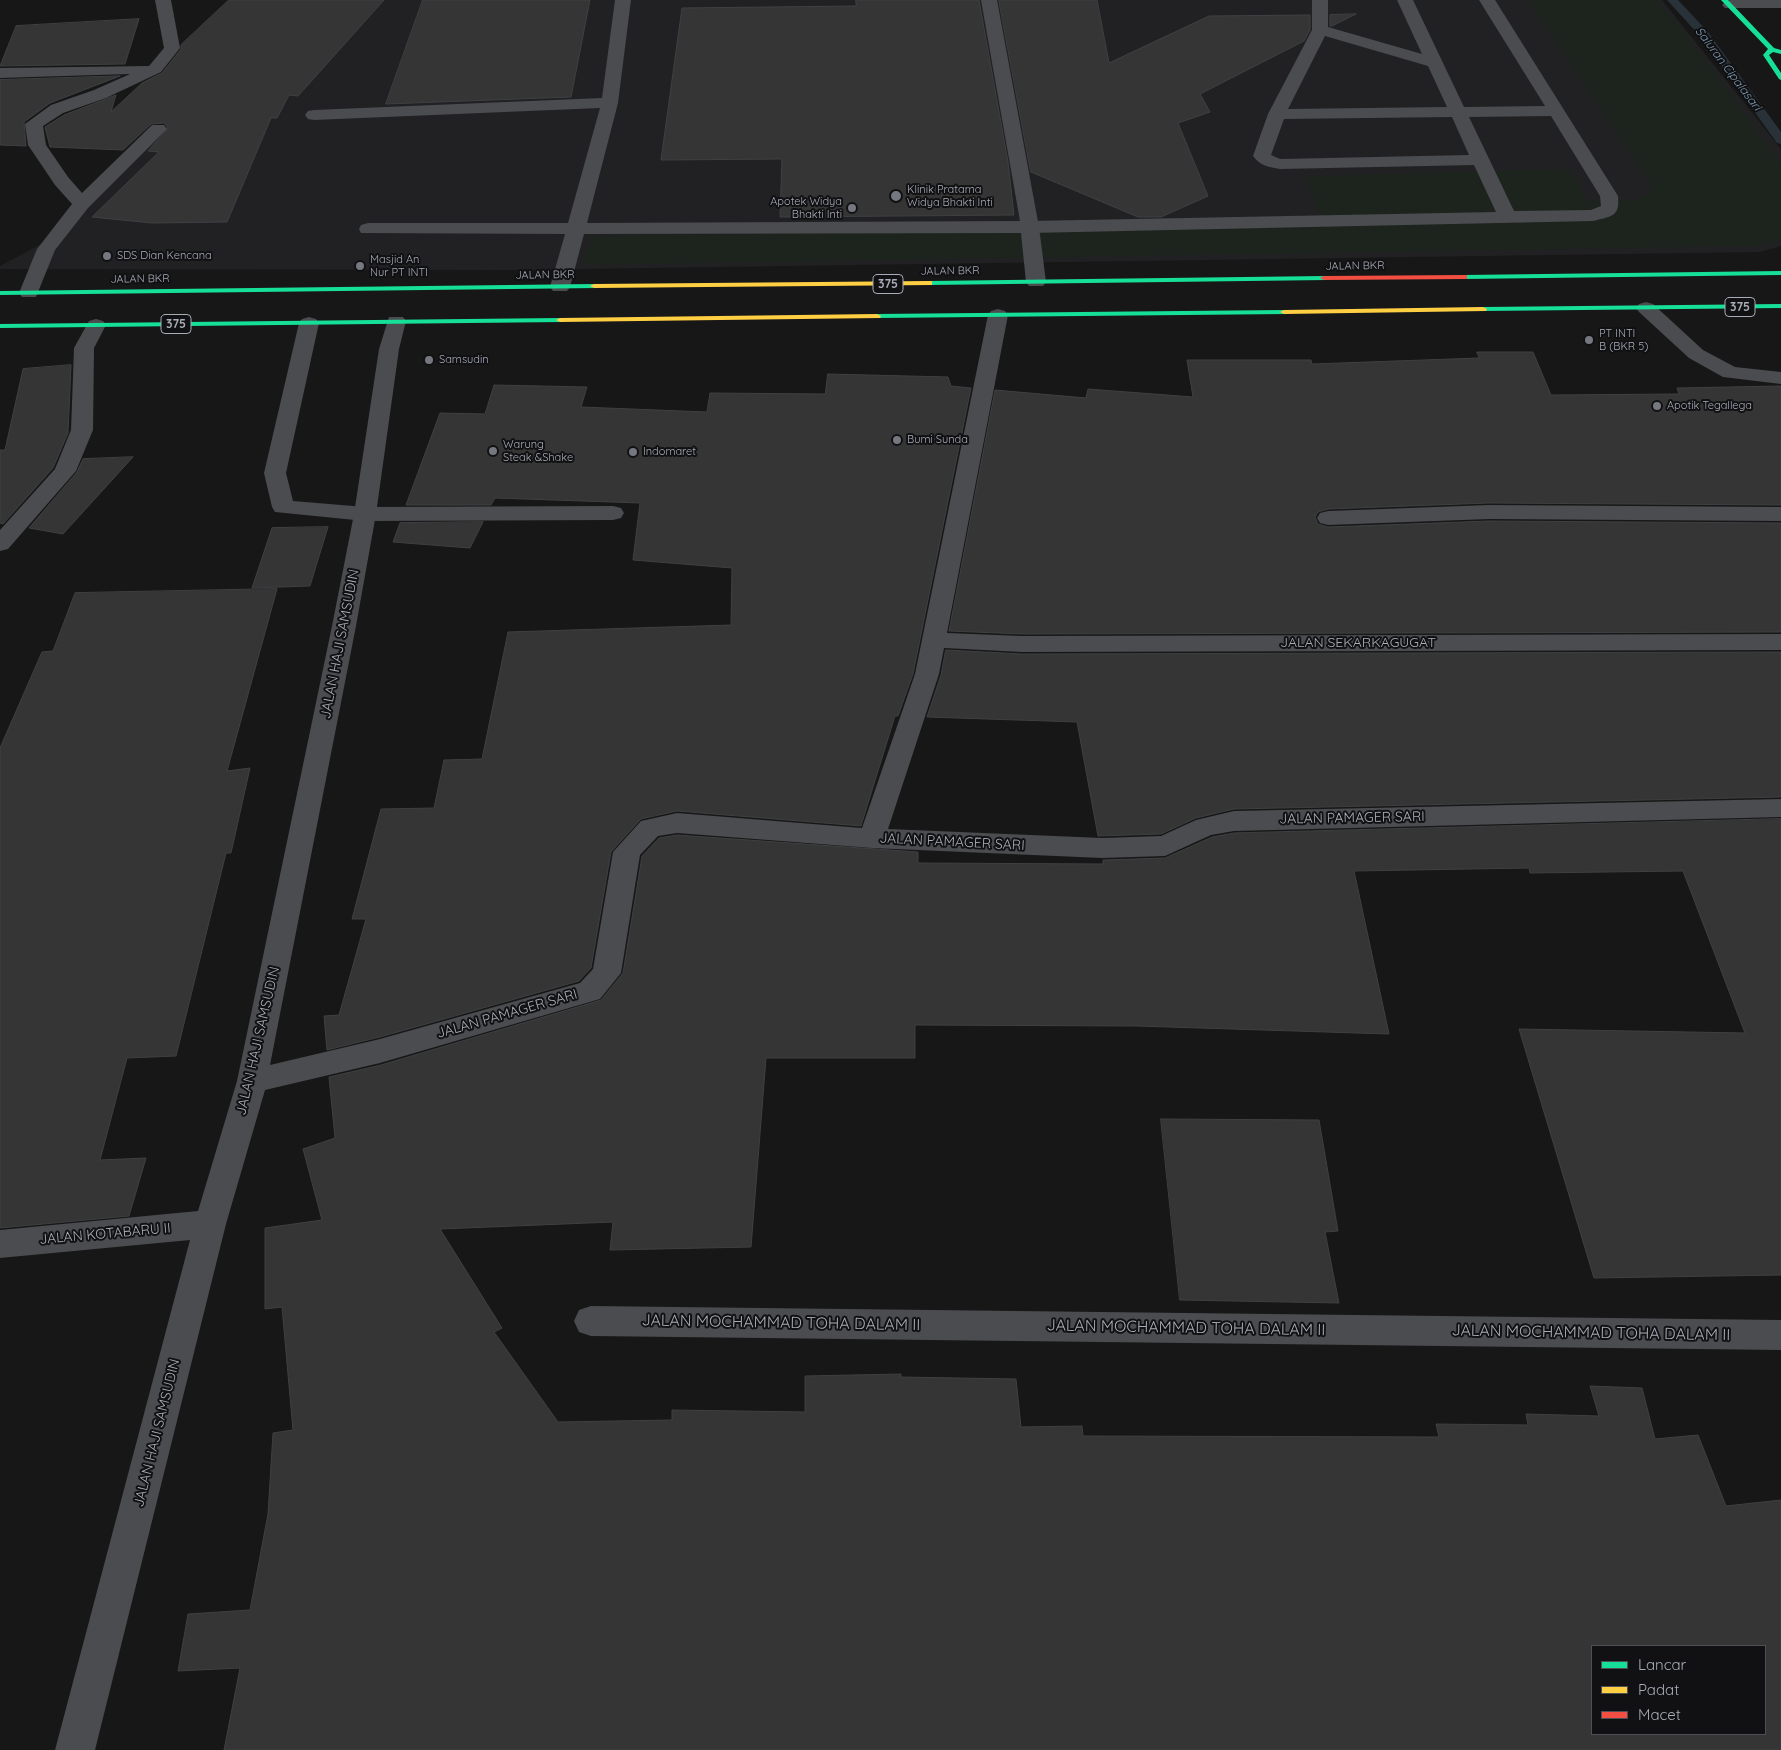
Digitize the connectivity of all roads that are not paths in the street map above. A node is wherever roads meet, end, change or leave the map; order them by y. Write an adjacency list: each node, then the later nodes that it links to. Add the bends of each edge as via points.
1 (163, 0): 12 (street, via 172,48)
2 (623, 0): 15 (street)
3 (989, 0): 24 (street)
4 (1320, 0): 9 (street)
5 (1405, 0): 11 (street)
6 (1487, 0): 16 (street)
7 (1727, 3): 8 (street); 10 (main road)
8 (1781, 3)
9 (1320, 30): 11 (street); 18 (street)
10 (1778, 50): 14 (main road, via 1766,54)
11 (1436, 63): 17 (street)
12 (155, 69): 13 (street); 22 (street, via 57,109 34,124 37,145 61,182)
13 (0, 73)
14 (1781, 78)
15 (610, 103): 19 (street); 26 (street)
16 (1557, 111): 17 (street); 23 (street, via 1609,196 1610,209 1593,215)
17 (1458, 113): 18 (street); 21 (street)
18 (1277, 114): 21 (street, via 1262,156 1280,164)
19 (314, 115)
20 (158, 129): 22 (street)
21 (1481, 160): 23 (street)
22 (82, 204): 31 (street, via 46,249)
23 (1507, 216): 24 (street)
24 (1030, 227): 26 (street); 28 (street)
25 (368, 229): 26 (street)
26 (575, 229): 29 (street)
27 (1780, 272): 28 (main road, JALAN BKR / 375)
28 (1036, 282): 29 (main road, JALAN BKR / 375)
29 (560, 288): 31 (main road, JALAN BKR / 375)
30 (0, 293): 31 (main road, JALAN BKR / 375)
31 (29, 293)
32 (1781, 306): 34 (main road, 375)
33 (1646, 308): 34 (main road, 375); 35 (main road, 375); 41 (street, via 1696,354 1730,373)
34 (1699, 308): 36 (main road)
35 (998, 315): 37 (main road, 375); 47 (street)
36 (1756, 318)
37 (396, 322): 38 (main road, 375); 43 (street, JALAN HAJI SAMSUDIN, via 389,348)
38 (309, 323): 39 (main road, 375); 43 (street, via 275,472 283,506)
39 (96, 325): 40 (main road, 375); 46 (street, via 84,348 82,430 66,471)
40 (0, 326)
41 (1781, 378)
42 (614, 513): 43 (street)
43 (365, 514): 51 (street, JALAN HAJI SAMSUDIN)
44 (1781, 514): 45 (street, via 1489,512)
45 (1328, 518)
46 (0, 544)
47 (935, 640): 48 (street, JALAN SEKARKAGUGAT, via 1022,644); 50 (street, via 927,674)
48 (1781, 642)
49 (1781, 808): 50 (street, JALAN PAMAGER SARI, via 1234,821 1205,827 1165,846 1102,848)
50 (872, 838): 51 (street, JALAN PAMAGER SARI, via 677,823 650,828 627,852 607,973 590,991 380,1051)
51 (252, 1081): 52 (street, JALAN HAJI SAMSUDIN)
52 (210, 1224): 53 (street, JALAN KOTABARU II); 56 (street, JALAN HAJI SAMSUDIN)
53 (0, 1244)
54 (591, 1320): 55 (street, JALAN MOCHAMMAD TOHA DALAM II)
55 (1781, 1335)
56 (75, 1750)

